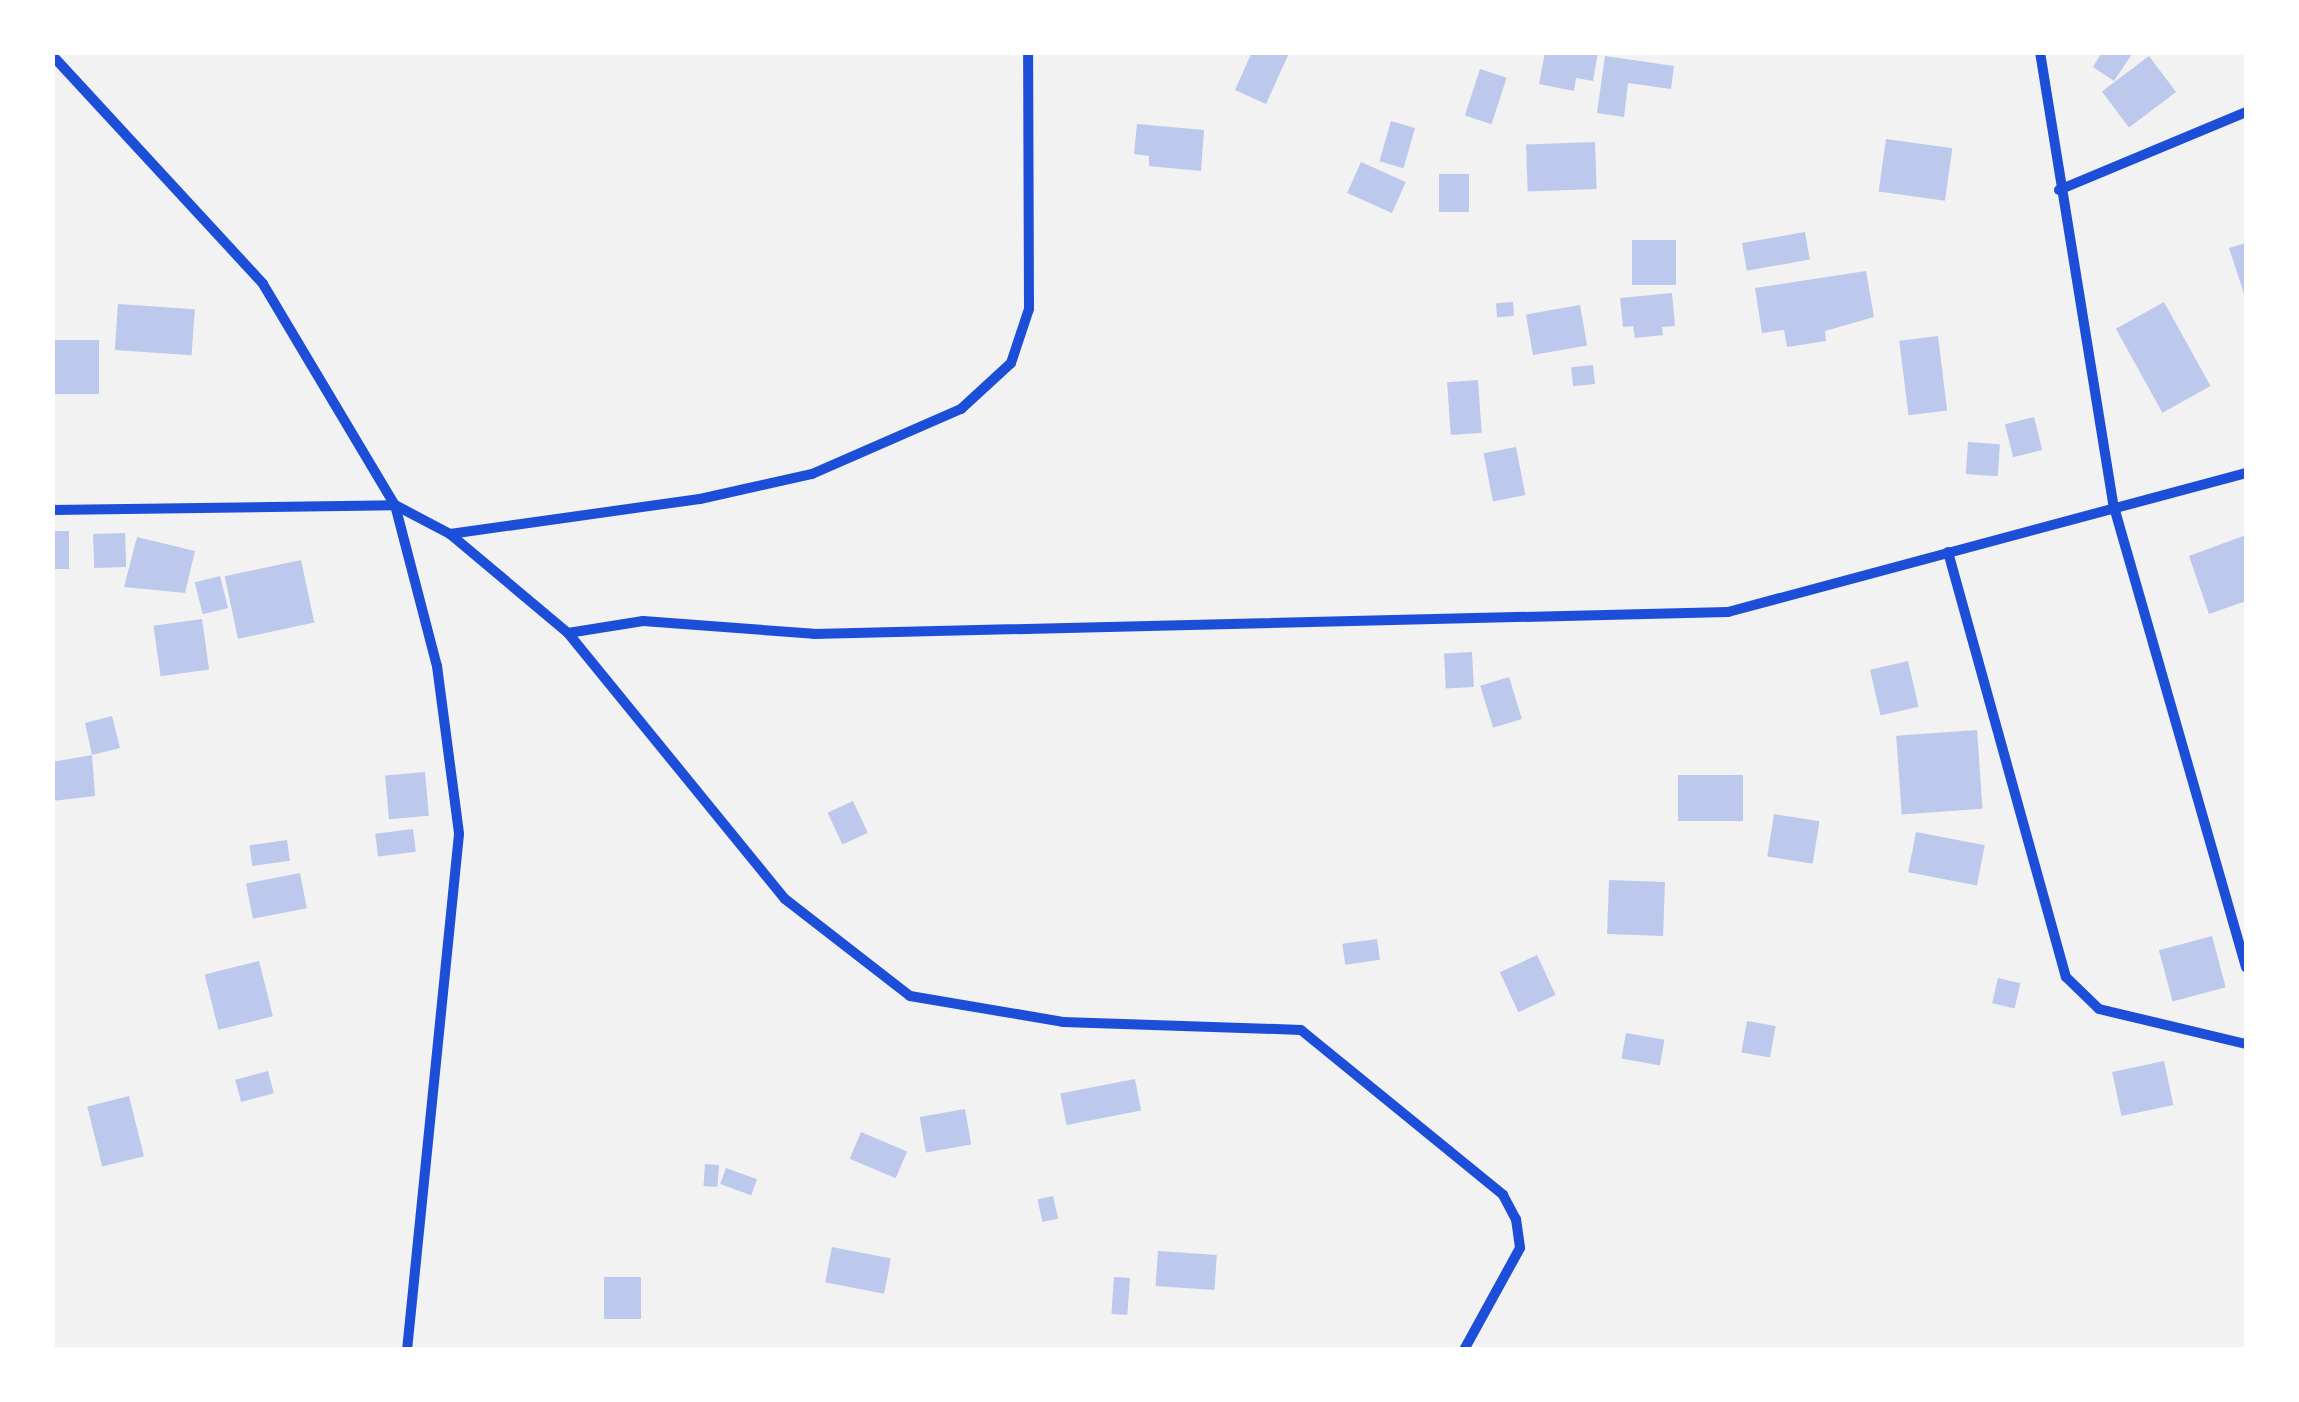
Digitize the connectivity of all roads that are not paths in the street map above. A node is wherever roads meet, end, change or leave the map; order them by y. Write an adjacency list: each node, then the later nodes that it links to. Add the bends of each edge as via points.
1 (1028, 52): 10 (street, via 1028,309 1010,362 961,408 812,474 700,499)
2 (2040, 52): 5 (street)
3 (52, 55): 7 (street, via 263,284)
4 (2246, 112): 5 (street)
5 (2059, 190): 8 (street)
6 (2246, 472): 8 (street)
7 (395, 505): 9 (street); 10 (street); 15 (street, via 437,666 459,834)
8 (2114, 507): 11 (street); 13 (street)
9 (52, 510)
10 (450, 534): 12 (street)
11 (1948, 552): 12 (street, via 1728,612 814,634 642,621); 14 (street, via 2066,977 2099,1010)
12 (568, 633): 16 (street, via 785,899 910,996 1064,1022 1301,1030 1502,1195 1516,1219 1520,1248)
13 (2246, 967)
14 (2246, 1044)
15 (407, 1350)
16 (1464, 1350)

